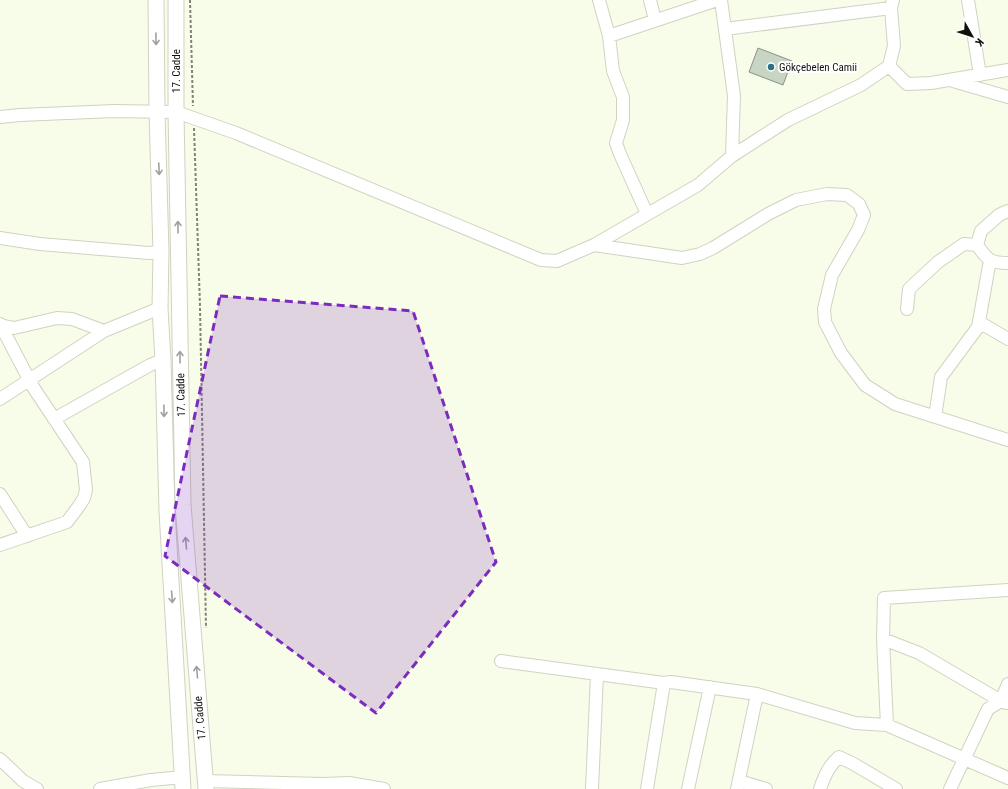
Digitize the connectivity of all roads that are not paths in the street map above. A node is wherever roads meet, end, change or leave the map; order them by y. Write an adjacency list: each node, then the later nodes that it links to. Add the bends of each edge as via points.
1 (156, 0): 17 (street, 17. Cadde, one-way to 17)
2 (176, 0): 18 (street, 17. Cadde)
3 (599, 0): 11 (street)
4 (650, 0): 9 (street)
5 (717, 0): 9 (street)
6 (721, 0): 10 (street)
7 (968, 0): 14 (street)
8 (892, 4): 10 (street); 12 (street, via 894,46)
9 (655, 20): 11 (street)
10 (725, 30): 20 (street, via 734,96)
11 (609, 36): 22 (street, via 613,71 623,97 623,120 616,143)
12 (889, 66): 15 (street, via 906,84 931,84); 20 (street, via 861,85 788,120)
13 (1008, 70): 14 (street)
14 (980, 75): 15 (street)
15 (950, 80): 16 (street)
16 (1008, 97)
17 (157, 111): 18 (street); 19 (street, via 20,115); 26 (street, 17. Cadde, one-way to 26)
18 (176, 112): 25 (street, via 236,133 541,260 557,261); 58 (street, 17. Cadde, one-way to 18, via 183,505)
19 (0, 118)
20 (732, 156): 22 (street, via 698,185)
21 (1008, 211): 24 (street, via 999,215 981,231)
22 (647, 214): 25 (street)
23 (0, 238): 26 (street, via 40,244)
24 (977, 244): 27 (street); 30 (street, via 964,244 938,262 909,289)
25 (594, 245): 38 (street, via 682,258 713,248 796,200 827,194 848,195 859,204 864,215 832,275 824,309 825,322 841,353 865,385 895,404)
26 (161, 252): 29 (street, 17. Cadde)
27 (990, 260): 28 (street); 31 (street)
28 (1008, 263)
29 (160, 308): 33 (street); 35 (street, 17. Cadde)
30 (907, 309)
31 (979, 322): 34 (street); 38 (street, via 941,377)
32 (0, 325): 33 (street, via 14,328 57,318 72,319); 36 (street)
33 (104, 331): 36 (street)
34 (1008, 339)
35 (163, 360): 39 (street, via 150,364); 57 (street, 17. Cadde, one-way to 57, via 167,511)
36 (29, 381): 37 (street); 39 (street)
37 (0, 400)
38 (935, 417): 40 (street)
39 (54, 419): 42 (street, via 83,462 86,490 79,506 67,522)
40 (1008, 440)
41 (0, 494): 42 (street)
42 (27, 536): 43 (street)
43 (0, 545)
44 (1008, 590): 45 (street, via 884,598)
45 (883, 639): 52 (street, via 919,653); 53 (street)
46 (501, 661): 47 (street)
47 (597, 674): 48 (street); 63 (street)
48 (664, 683): 50 (street); 64 (street)
49 (1008, 684): 52 (street)
50 (710, 687): 51 (street); 65 (street)
51 (757, 694): 53 (street, via 855,723); 59 (street)
52 (1004, 702): 55 (street, via 988,709)
53 (887, 725): 55 (street)
54 (0, 759): 60 (street, via 23,781)
55 (964, 759): 56 (street); 69 (street)
56 (1008, 778)
57 (183, 783): 61 (street, via 151,780)
58 (206, 785): 62 (street, via 349,783)
59 (738, 785): 66 (street)
60 (38, 789)
61 (100, 789)
62 (384, 789)
63 (592, 789)
64 (647, 789)
65 (688, 789)
66 (766, 789)
67 (820, 789): 68 (street, via 832,763 839,757)
68 (896, 789)
69 (950, 789)

